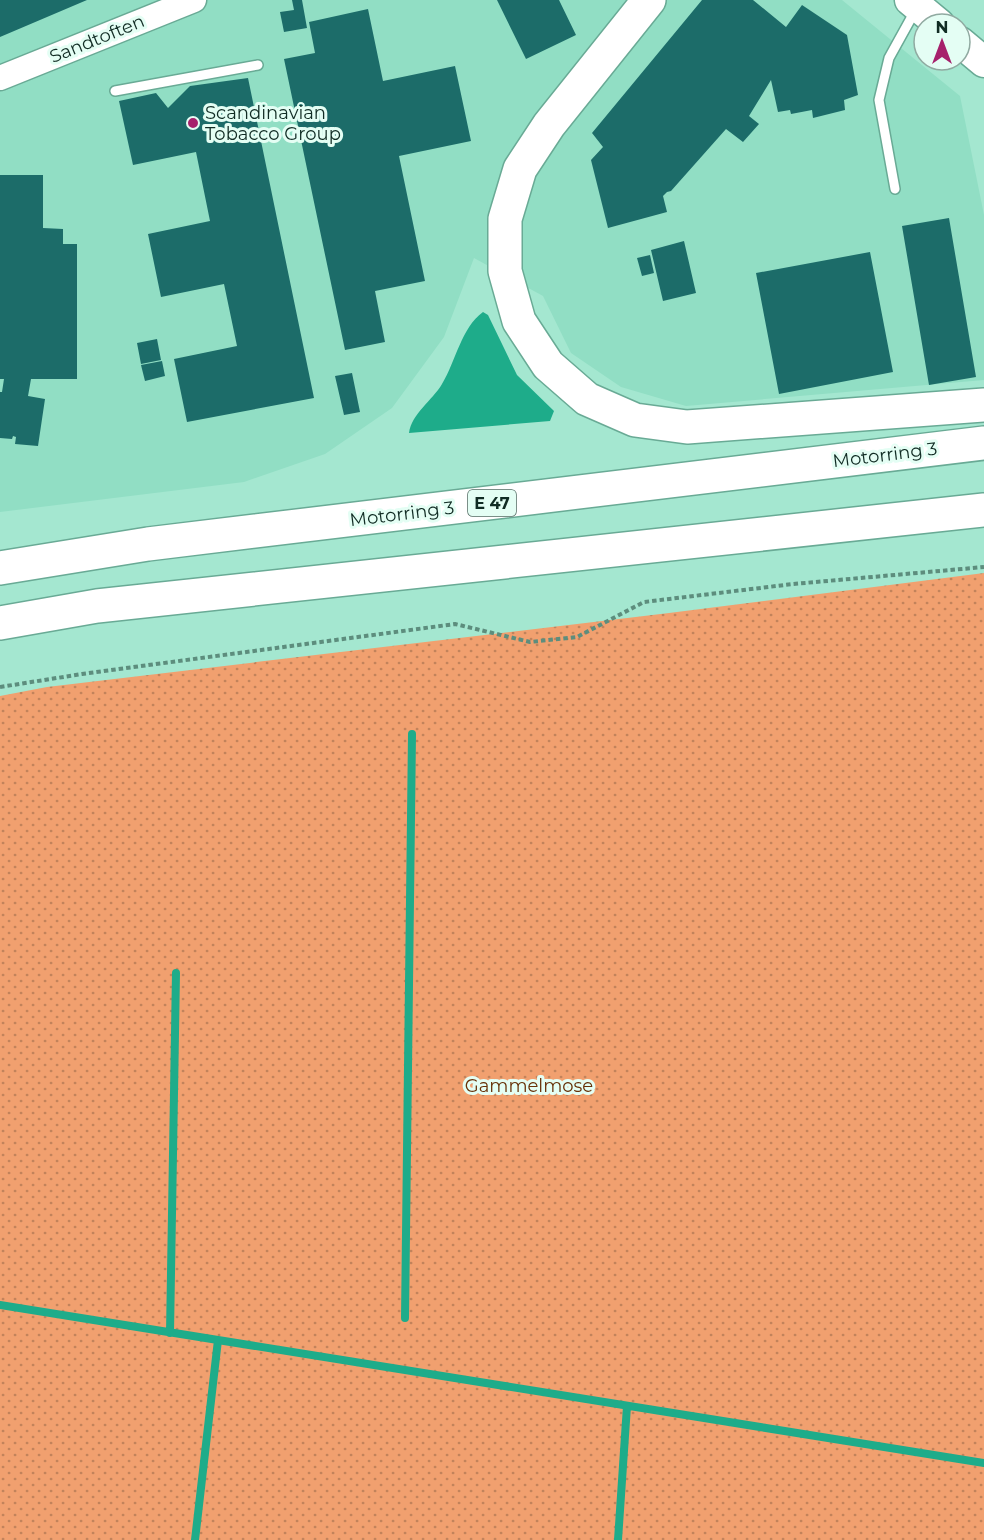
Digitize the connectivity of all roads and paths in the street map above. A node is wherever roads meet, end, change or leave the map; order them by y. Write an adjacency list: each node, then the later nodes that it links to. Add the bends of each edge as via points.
1 (194, 0): 7 (street, Sandtoften)
2 (650, 0): 10 (highway, via 549,125 520,169 505,219 505,271 516,311 548,365 587,399 635,420 687,427)
3 (922, 10): 9 (lane, via 889,58 879,100)
4 (972, 52): 5 (main road)
5 (984, 62)
6 (258, 65): 8 (lane)
7 (0, 78)
8 (115, 91)
9 (895, 189)
10 (984, 405)
11 (984, 443): 14 (highway, Motorring 3 / E 47, via 148,544)
12 (984, 510): 15 (highway)
13 (984, 567): 18 (path, via 644,602 577,638 530,642 455,624)
14 (0, 568)
15 (97, 606): 16 (highway); 17 (highway)
16 (0, 623)
17 (0, 633)
18 (0, 687)

